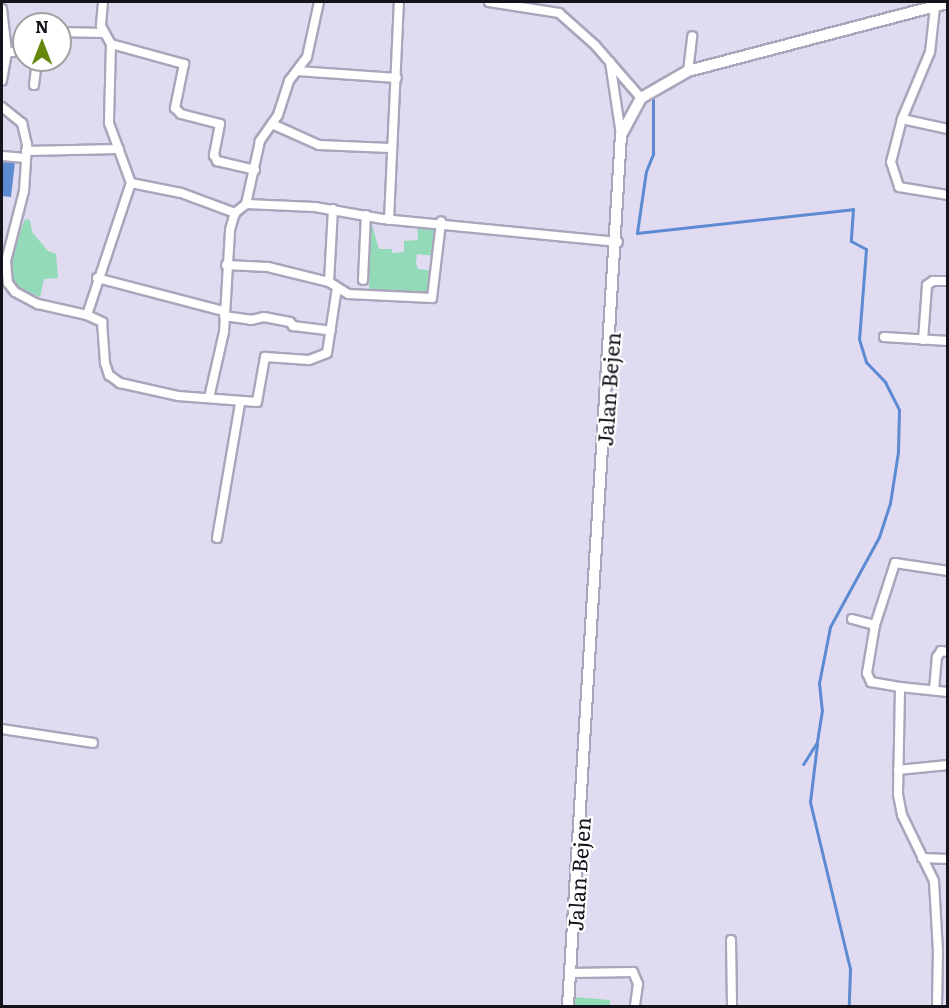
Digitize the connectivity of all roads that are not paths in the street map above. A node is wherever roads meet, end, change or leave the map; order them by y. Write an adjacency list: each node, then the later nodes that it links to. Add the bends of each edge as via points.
1 (103, 2): 9 (street)
2 (319, 2): 14 (street, via 307,57)
3 (399, 2): 17 (street)
4 (489, 2): 13 (street, via 559,13)
5 (948, 3): 6 (street)
6 (935, 7): 15 (street); 22 (street, via 930,52)
7 (2, 9): 12 (street)
8 (72, 32): 9 (street)
9 (104, 33): 11 (street)
10 (692, 36): 15 (street)
11 (111, 44): 27 (street, via 109,123); 30 (street, via 184,64 175,108 181,114 220,124 217,161)
12 (4, 52): 18 (street)
13 (610, 62): 20 (street); 25 (street)
14 (297, 71): 17 (street); 23 (street)
15 (688, 71): 20 (street)
16 (36, 72): 19 (street)
17 (396, 78): 26 (street)
18 (2, 81)
19 (34, 85)
20 (641, 98): 25 (street, Jalan Bejen)
21 (2, 107): 28 (street, via 22,123)
22 (902, 119): 24 (street); 32 (street, via 891,162 899,187)
23 (272, 124): 26 (street, via 319,145); 30 (street, via 260,141)
24 (948, 129)
25 (621, 135): 39 (street, Jalan Bejen)
26 (390, 148): 37 (street, via 393,163)
27 (119, 149): 28 (street); 31 (street)
28 (26, 154): 29 (street); 47 (street, via 24,190 6,261 8,283 15,292 38,304)
29 (2, 156)
30 (255, 170): 33 (street)
31 (131, 183): 35 (street, via 181,193); 41 (street)
32 (948, 195)
33 (246, 204): 34 (street); 35 (street)
34 (333, 209): 36 (street); 44 (street)
35 (236, 213): 40 (street)
36 (366, 215): 37 (street); 42 (street)
37 (389, 220): 38 (street)
38 (441, 222): 39 (street); 45 (street, via 434,297 363,296)
39 (618, 242): 69 (street, Jalan Bejen)
40 (226, 265): 44 (street, via 268,267); 46 (street)
41 (97, 278): 46 (street); 47 (street)
42 (363, 280)
43 (948, 281): 50 (street, via 933,280 927,285)
44 (329, 282): 45 (street)
45 (337, 288): 48 (street)
46 (224, 313): 48 (street); 52 (street, via 222,345)
47 (87, 315): 52 (street, via 104,327 105,363 109,375 120,383)
48 (331, 331): 53 (street, via 327,353 319,359 265,357 260,397 253,403)
49 (884, 337): 50 (street)
50 (923, 340): 51 (street)
51 (948, 341)
52 (209, 398): 53 (street)
53 (240, 403): 54 (street)
54 (217, 538)
55 (948, 571): 57 (street, via 894,563)
56 (852, 619): 57 (street)
57 (875, 625): 59 (street, via 869,679)
58 (948, 652): 60 (street, via 941,651 936,657)
59 (900, 687): 60 (street); 65 (street)
60 (934, 690): 61 (street)
61 (948, 692)
62 (2, 729): 63 (street)
63 (93, 743)
64 (948, 765): 65 (street)
65 (898, 770): 66 (street, via 902,815)
66 (922, 858): 67 (street); 73 (street, via 935,889)
67 (948, 859)
68 (731, 940): 72 (street)
69 (572, 973): 70 (street, Jalan Bejen); 71 (street, via 633,972 638,984)
70 (568, 1006)
71 (635, 1006)
72 (732, 1006)
73 (936, 1006)

